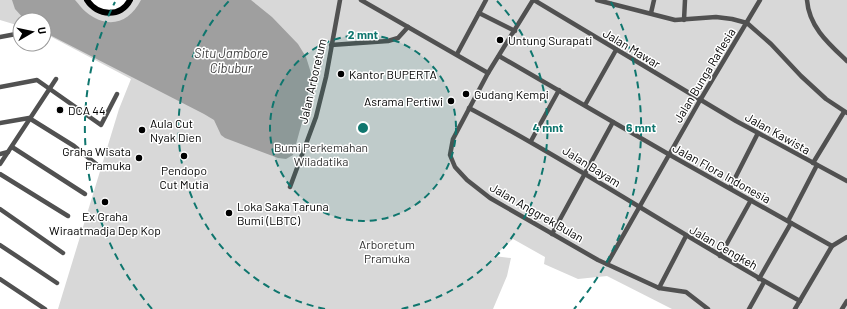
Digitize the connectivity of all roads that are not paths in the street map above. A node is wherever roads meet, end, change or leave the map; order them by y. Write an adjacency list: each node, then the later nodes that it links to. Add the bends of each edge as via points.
1 (87, 0): 2 (highway, via 95,9 110,13 121,11)
2 (130, 0)
3 (361, 0): 16 (street)
4 (486, 0): 12 (street)
5 (534, 0): 17 (street, Jalan Anggrek Bulan); 21 (street, Jalan Mawar)
6 (597, 0): 13 (street)
7 (685, 0): 14 (street)
8 (760, 0): 15 (street, Jalan Bunga Raflesia)
9 (807, 0): 24 (street, via 810,16 818,30 829,45)
10 (341, 1): 20 (street, Jalan Arboretum)
11 (653, 2): 13 (street)
12 (479, 12): 17 (street); 22 (street)
13 (651, 13): 14 (street)
14 (684, 20): 15 (street, via 716,17)
15 (747, 23): 31 (street, Jalan Bunga Raflesia); 34 (street, via 826,99)
16 (408, 27): 20 (street, via 398,38 388,41); 22 (street)
17 (515, 31): 23 (street, Jalan Anggrek Bulan)
18 (12, 34): 19 (street)
19 (0, 36)
20 (331, 46): 50 (street, Jalan Arboretum, via 316,117)
21 (616, 50): 31 (street, Jalan Mawar); 32 (street)
22 (457, 54): 25 (street)
23 (499, 56): 25 (street, Jalan Anggrek Bulan); 29 (street, Jalan Flora Indonesia)
24 (847, 61)
25 (488, 73): 33 (street, Jalan Anggrek Bulan)
26 (56, 79): 28 (street)
27 (0, 87): 28 (street, via 37,80)
28 (50, 88): 30 (street, via 101,125); 35 (street)
29 (559, 90): 32 (street, Jalan Flora Indonesia); 39 (street)
30 (117, 94)
31 (700, 99): 38 (street, Jalan Kawista); 43 (street, Jalan Bunga Raflesia)
32 (585, 105): 36 (street, Jalan Flora Indonesia)
33 (470, 108): 39 (street, Jalan Bayam); 58 (street, Jalan Anggrek Bulan, via 451,143 450,155 458,172 490,198)
34 (846, 113): 45 (street)
35 (29, 118): 37 (street); 40 (street); 46 (street, via 74,146)
36 (613, 122): 43 (street, Jalan Flora Indonesia); 47 (street)
37 (0, 123)
38 (758, 133): 45 (street, Jalan Kawista); 51 (street)
39 (531, 141): 47 (street, Jalan Bayam)
40 (12, 147): 41 (street); 52 (street)
41 (8, 152): 42 (street); 44 (street)
42 (0, 154)
43 (670, 155): 51 (street, Jalan Flora Indonesia); 54 (street, Jalan Bunga Raflesia)
44 (0, 164)
45 (815, 164): 49 (street, Jalan Kawista); 57 (street)
46 (101, 168)
47 (585, 173): 54 (street, Jalan Bayam); 58 (street)
48 (0, 174): 56 (street)
49 (847, 181)
50 (290, 187)
51 (730, 188): 53 (street, Jalan Flora Indonesia)
52 (84, 194)
53 (751, 200): 57 (street, Jalan Flora Indonesia); 64 (street)
54 (639, 208): 59 (street, Jalan Cengkeh); 65 (street, Jalan Bunga Raflesia)
55 (0, 209): 63 (street)
56 (68, 216)
57 (789, 222): 62 (street, Jalan Flora Indonesia); 67 (street)
58 (552, 234): 65 (street, Jalan Anggrek Bulan)
59 (686, 236): 64 (street, Jalan Cengkeh); 70 (street)
60 (847, 237): 62 (street)
61 (0, 245): 69 (street)
62 (832, 246): 71 (street)
63 (63, 253)
64 (720, 256): 67 (street, Jalan Cengkeh)
65 (607, 264): 70 (street, Jalan Anggrek Bulan)
66 (0, 279): 73 (street)
67 (759, 279): 68 (street, Jalan Cengkeh)
68 (764, 282): 71 (street, Jalan Cengkeh); 75 (street)
69 (57, 283)
70 (659, 288): 74 (street, Jalan Anggrek Bulan, via 686,292)
71 (800, 301): 76 (street)
72 (847, 301): 77 (street)
73 (45, 309)
74 (708, 309)
75 (749, 309)
76 (795, 309)
77 (842, 309)

